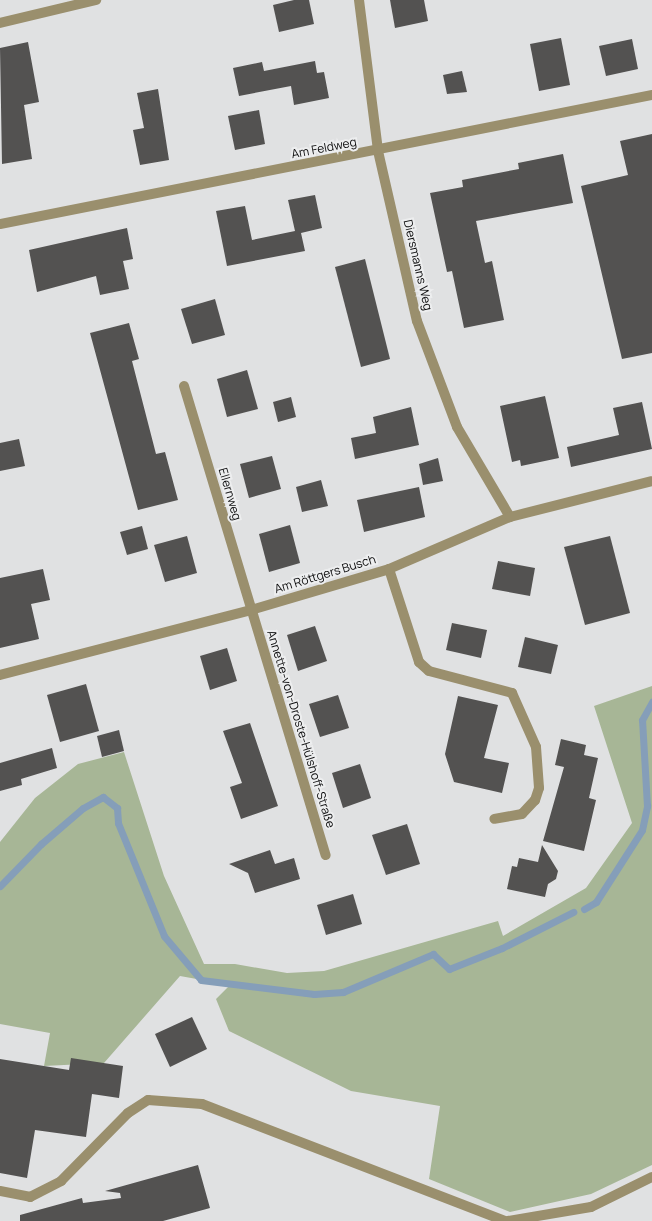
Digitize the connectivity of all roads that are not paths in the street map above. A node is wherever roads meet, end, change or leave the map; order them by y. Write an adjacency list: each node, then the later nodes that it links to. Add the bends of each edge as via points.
1 (96, 0): 3 (street)
2 (359, 0): 5 (street, Diersmanns Weg)
3 (0, 23)
4 (652, 95): 5 (street, Am Feldweg)
5 (378, 151): 6 (street, Am Feldweg); 9 (street, Diersmanns Weg, via 417,321 457,427)
6 (0, 224)
7 (184, 386): 11 (street, Ellernweg)
8 (652, 481): 9 (street, Am Röttgers Busch)
9 (510, 517): 10 (street, Am Röttgers Busch)
10 (389, 569): 11 (street, Am Röttgers Busch); 13 (street, via 419,662 429,671 512,693 536,747 539,788 535,800 522,814)
11 (251, 610): 12 (street, Am Röttgers Busch); 14 (street, Annette-von-Droste-Hülshoff-Straße)
12 (0, 675)
13 (494, 819)
14 (326, 855)
15 (652, 1177): 17 (street, via 591,1207)
16 (0, 1191): 17 (street, via 30,1197 61,1181 128,1113 148,1100 202,1104)
17 (507, 1221)

